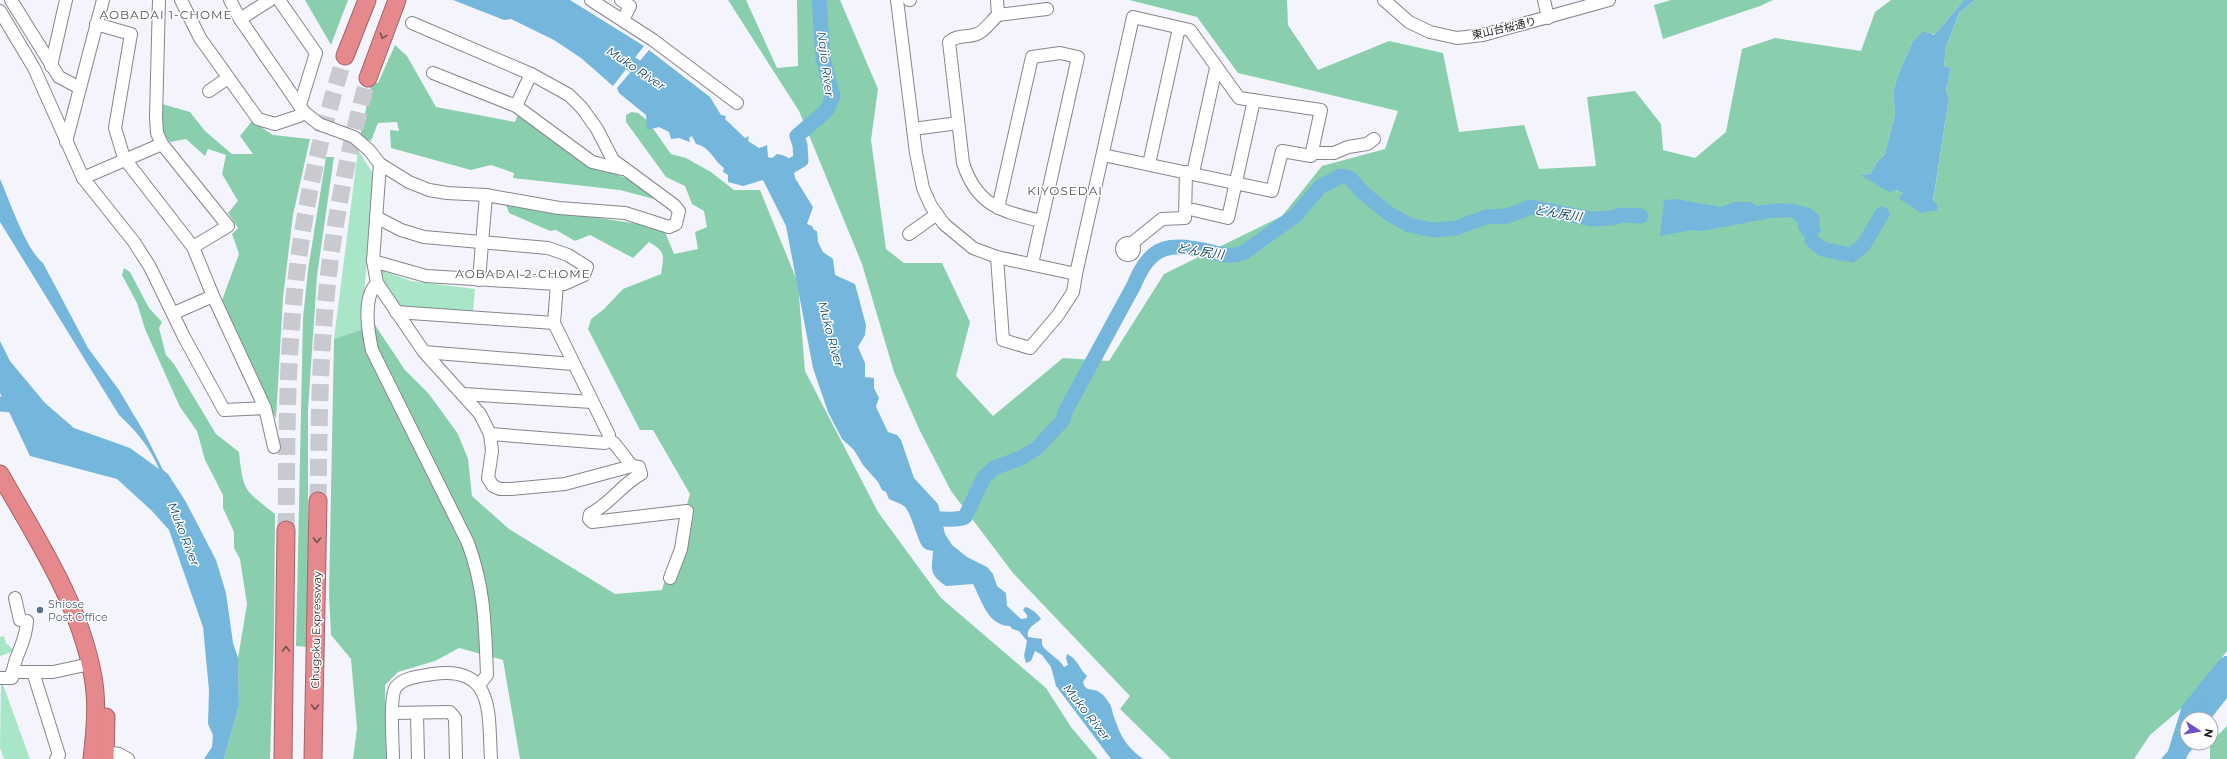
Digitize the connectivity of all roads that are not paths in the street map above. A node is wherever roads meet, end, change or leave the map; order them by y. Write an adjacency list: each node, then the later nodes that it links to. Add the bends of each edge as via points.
1 (12, 0): 28 (street)
2 (66, 0): 28 (street)
3 (103, 0): 25 (street)
4 (159, 0): 44 (street, via 156,117 157,133)
5 (181, 0): 32 (street, via 200,38)
6 (230, 0): 22 (street)
7 (270, 0): 22 (street)
8 (279, 0): 39 (street, via 316,53)
9 (367, 0): 27 (highway)
10 (397, 0): 33 (highway, one-way to 33)
11 (591, 0): 23 (street)
12 (621, 0): 23 (street, via 630,6)
13 (897, 0): 41 (street)
14 (997, 0): 20 (street)
15 (1384, 0): 21 (street, 東山台桜通り, via 1409,22 1430,32 1457,38 1483,35)
16 (1544, 0): 21 (street)
17 (1609, 0): 21 (street, 東山台桜通り)
18 (1047, 9): 20 (street)
19 (0, 11): 43 (street, via 34,68)
20 (998, 14): 40 (street, via 977,34 954,38 949,42)
21 (1548, 18)
22 (240, 19): 39 (street)
23 (623, 20): 37 (street, via 654,40)
24 (412, 23): 31 (street)
25 (96, 24): 34 (street); 47 (street, via 131,34 115,128)
26 (1179, 28): 29 (street, via 1190,30); 46 (street, via 1133,17); 49 (street)
27 (345, 56)
28 (51, 66): 34 (street, via 59,77)
29 (1216, 68): 36 (street, via 1239,98); 51 (street)
30 (433, 73): 38 (street)
31 (531, 74): 38 (street); 50 (street, via 569,95 582,108 597,129 613,160)
32 (228, 78): 35 (street); 39 (street, via 258,119 275,124 298,116)
33 (368, 78)
34 (80, 88): 43 (street)
35 (209, 91)
36 (1254, 100): 45 (street, via 1321,110); 53 (street)
37 (737, 103)
38 (516, 106): 50 (street, via 592,162)
39 (302, 109): 48 (street, via 319,124 354,137)
40 (958, 123): 41 (street); 55 (street, via 963,164 969,182 984,199)
41 (913, 129): 57 (street, via 923,188)
42 (1374, 139): 45 (street, via 1367,144 1348,147 1334,153)
43 (66, 142): 52 (street)
44 (162, 144): 47 (street); 63 (street, via 228,226)
45 (1311, 153): 53 (street, via 1311,156 1282,151 1272,191)
46 (1103, 155): 49 (street); 67 (street)
47 (124, 158): 52 (street); 63 (street)
48 (380, 164): 54 (street, via 409,182 429,190); 58 (street)
49 (1149, 164): 51 (street)
50 (628, 171): 54 (street, via 674,205 679,211 676,224 669,226 625,213 559,208)
51 (1189, 173): 53 (street); 62 (street, via 1185,218 1162,219)
52 (82, 178): 73 (street, via 138,248)
53 (1235, 183): 56 (street, via 1228,218)
54 (486, 195): 61 (street)
55 (998, 208): 59 (street); 59 (street, via 1032,57 1060,52 1078,57)
56 (1194, 210)
57 (937, 214): 60 (street); 64 (street, via 944,224 973,248)
58 (376, 217): 61 (street, via 401,230 424,237); 65 (street)
59 (1041, 221): 66 (street)
60 (909, 234)
61 (482, 241): 68 (street); 70 (street, via 548,248 568,255 587,267 584,275 564,284)
62 (1132, 244)
63 (193, 247): 71 (street)
64 (997, 257): 66 (street); 67 (street, via 1003,340 1030,348 1073,292)
65 (373, 261): 68 (street, via 426,276); 69 (street)
66 (1032, 264): 67 (street)
67 (1076, 274)
68 (479, 280): 70 (street)
69 (377, 283): 72 (street); 94 (street, via 370,294 368,324 372,350 468,543 478,574 484,608 487,675)
70 (557, 284): 74 (street)
71 (213, 296): 73 (street); 79 (street)
72 (396, 312): 74 (street); 75 (street)
73 (174, 314): 79 (street, via 224,410)
74 (554, 323): 76 (street)
75 (424, 352): 76 (street); 77 (street)
76 (573, 364): 78 (street)
77 (463, 394): 78 (street); 80 (street, via 480,414)
78 (592, 402): 81 (street, via 609,435)
79 (265, 408): 82 (street)
80 (490, 434): 81 (street, via 605,443); 83 (street, via 492,451 488,478 493,486 500,489 565,484)
81 (609, 440): 83 (street)
82 (274, 447)
83 (632, 466): 88 (street, via 640,467 641,474 628,481 600,509 590,514 589,519 592,522 687,511 681,549)
84 (0, 474): 87 (highway)
85 (318, 501): 101 (highway, Chugoku Expressway, one-way to 101)
86 (286, 530): 100 (highway, one-way to 86)
87 (52, 564): 90 (highway, via 78,626); 97 (highway, via 67,580 96,647 106,703)
88 (670, 578)
89 (15, 598): 91 (street, via 20,620 27,621 27,635)
90 (90, 664): 92 (street, via 53,672); 97 (highway)
91 (12, 672): 92 (street); 93 (street, via 12,678)
92 (33, 672): 98 (street, via 59,755)
93 (0, 678)
94 (479, 685): 95 (street, via 453,673 439,673 406,680 396,687 391,698); 105 (street, via 486,698)
95 (392, 713): 96 (street); 102 (street)
96 (417, 713): 103 (street); 104 (street, via 450,712 455,718)
97 (99, 755): 99 (street, via 120,754)
98 (56, 759)
99 (128, 759)
100 (283, 759)
101 (313, 759)
102 (392, 759)
103 (418, 759)
104 (456, 759)
105 (491, 759)

